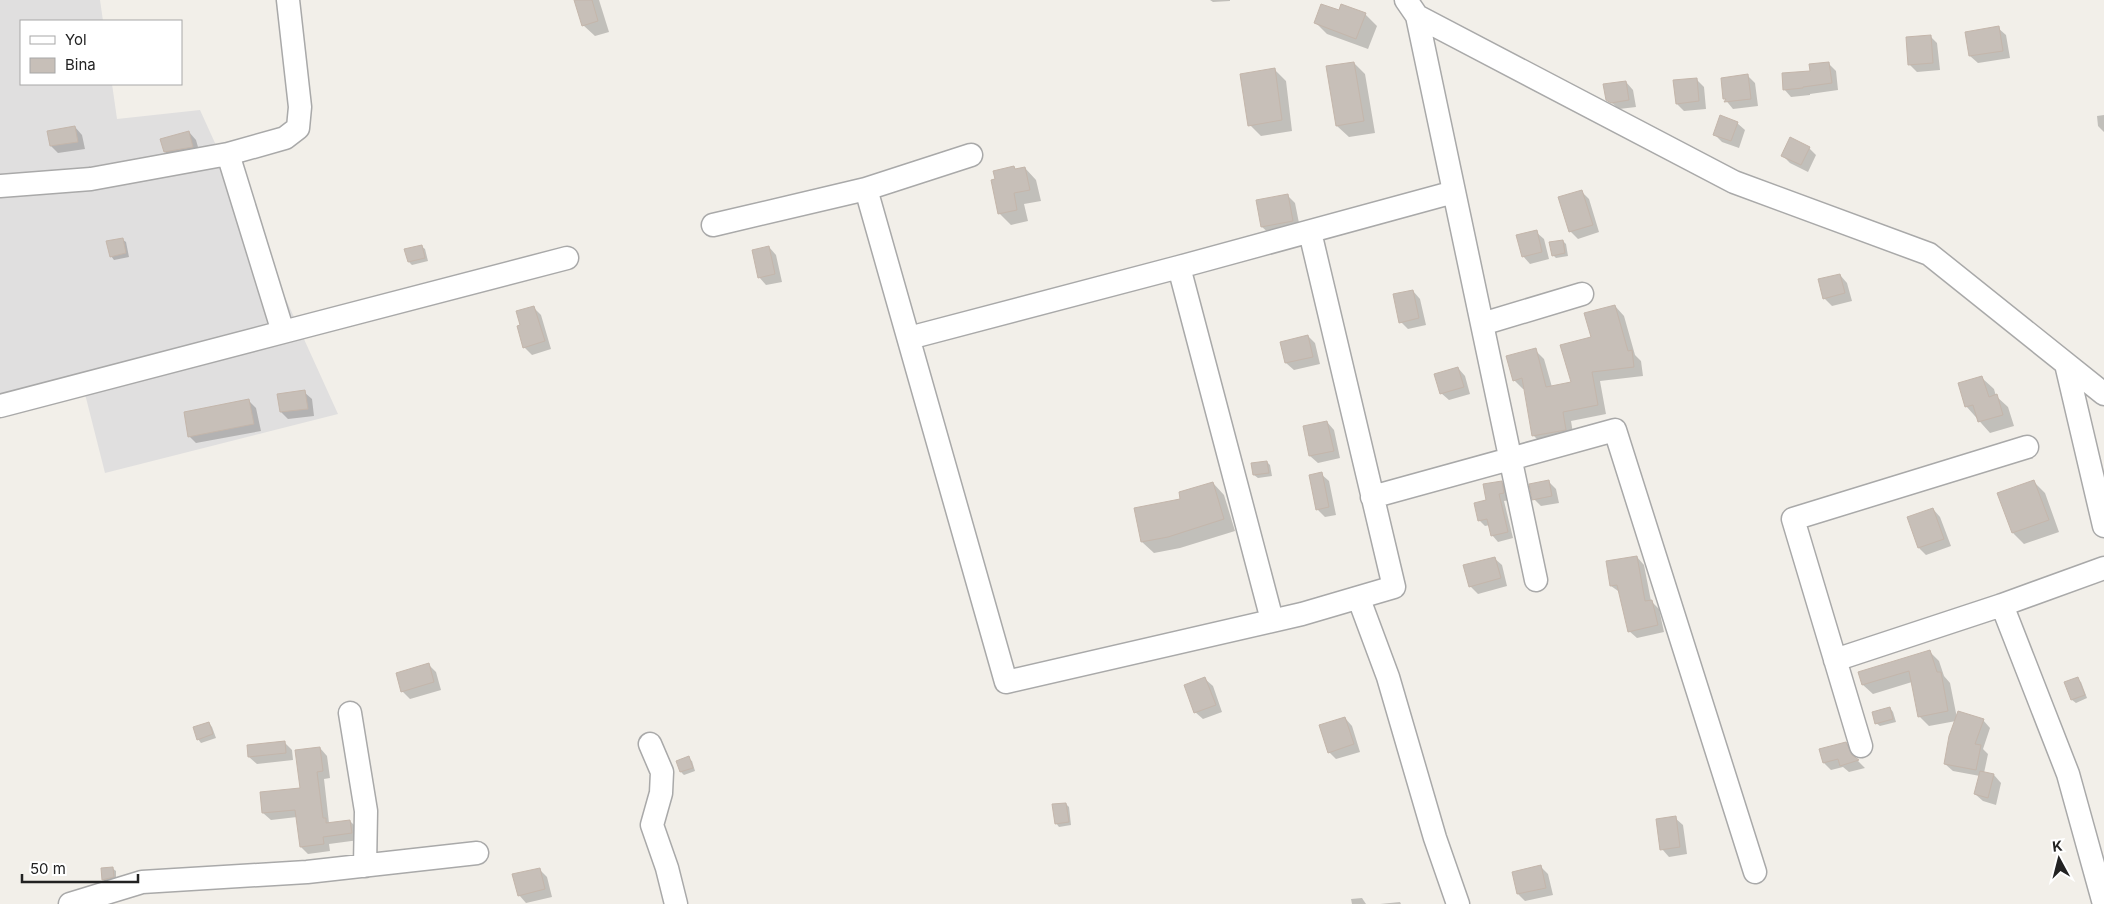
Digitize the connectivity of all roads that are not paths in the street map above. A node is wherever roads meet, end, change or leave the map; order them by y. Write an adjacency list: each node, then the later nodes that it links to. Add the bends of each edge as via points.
1 (288, 0): 3 (street, via 300,107 298,128 286,138)
2 (1412, 8): 7 (street); 16 (street, via 1734,182 1929,254)
3 (228, 154): 5 (street, via 91,179); 14 (street)
4 (971, 155): 6 (street)
5 (0, 186)
6 (866, 189): 8 (street); 15 (street)
7 (1454, 192): 9 (street); 13 (street)
8 (713, 225)
9 (1310, 232): 11 (street); 21 (street)
10 (567, 258): 14 (street)
11 (1180, 267): 15 (street); 27 (street)
12 (1582, 294): 13 (street)
13 (1482, 324): 20 (street)
14 (283, 332): 18 (street)
15 (909, 338): 27 (street, via 1006,682)
16 (2066, 364): 17 (street); 22 (street)
17 (2104, 394)
18 (0, 406)
19 (2027, 447): 28 (street, via 1793,519)
20 (1510, 458): 21 (street); 24 (street); 34 (street, via 1615,430)
21 (1372, 496): 25 (street, via 1394,588)
22 (2104, 526)
23 (2104, 568): 26 (street)
24 (1536, 580)
25 (1359, 598): 27 (street); 37 (street, via 1388,677 1435,838)
26 (2002, 604): 28 (street); 38 (street, via 2068,774)
27 (1272, 620)
28 (1835, 660): 31 (street)
29 (350, 713): 33 (street, via 366,811)
30 (650, 744): 36 (street, via 662,772 661,793 652,825 668,868)
31 (1861, 746)
32 (477, 853): 33 (street)
33 (365, 866): 35 (street, via 142,882)
34 (1755, 872)
35 (70, 904)
36 (676, 904)
37 (1458, 904)
38 (2104, 904)

